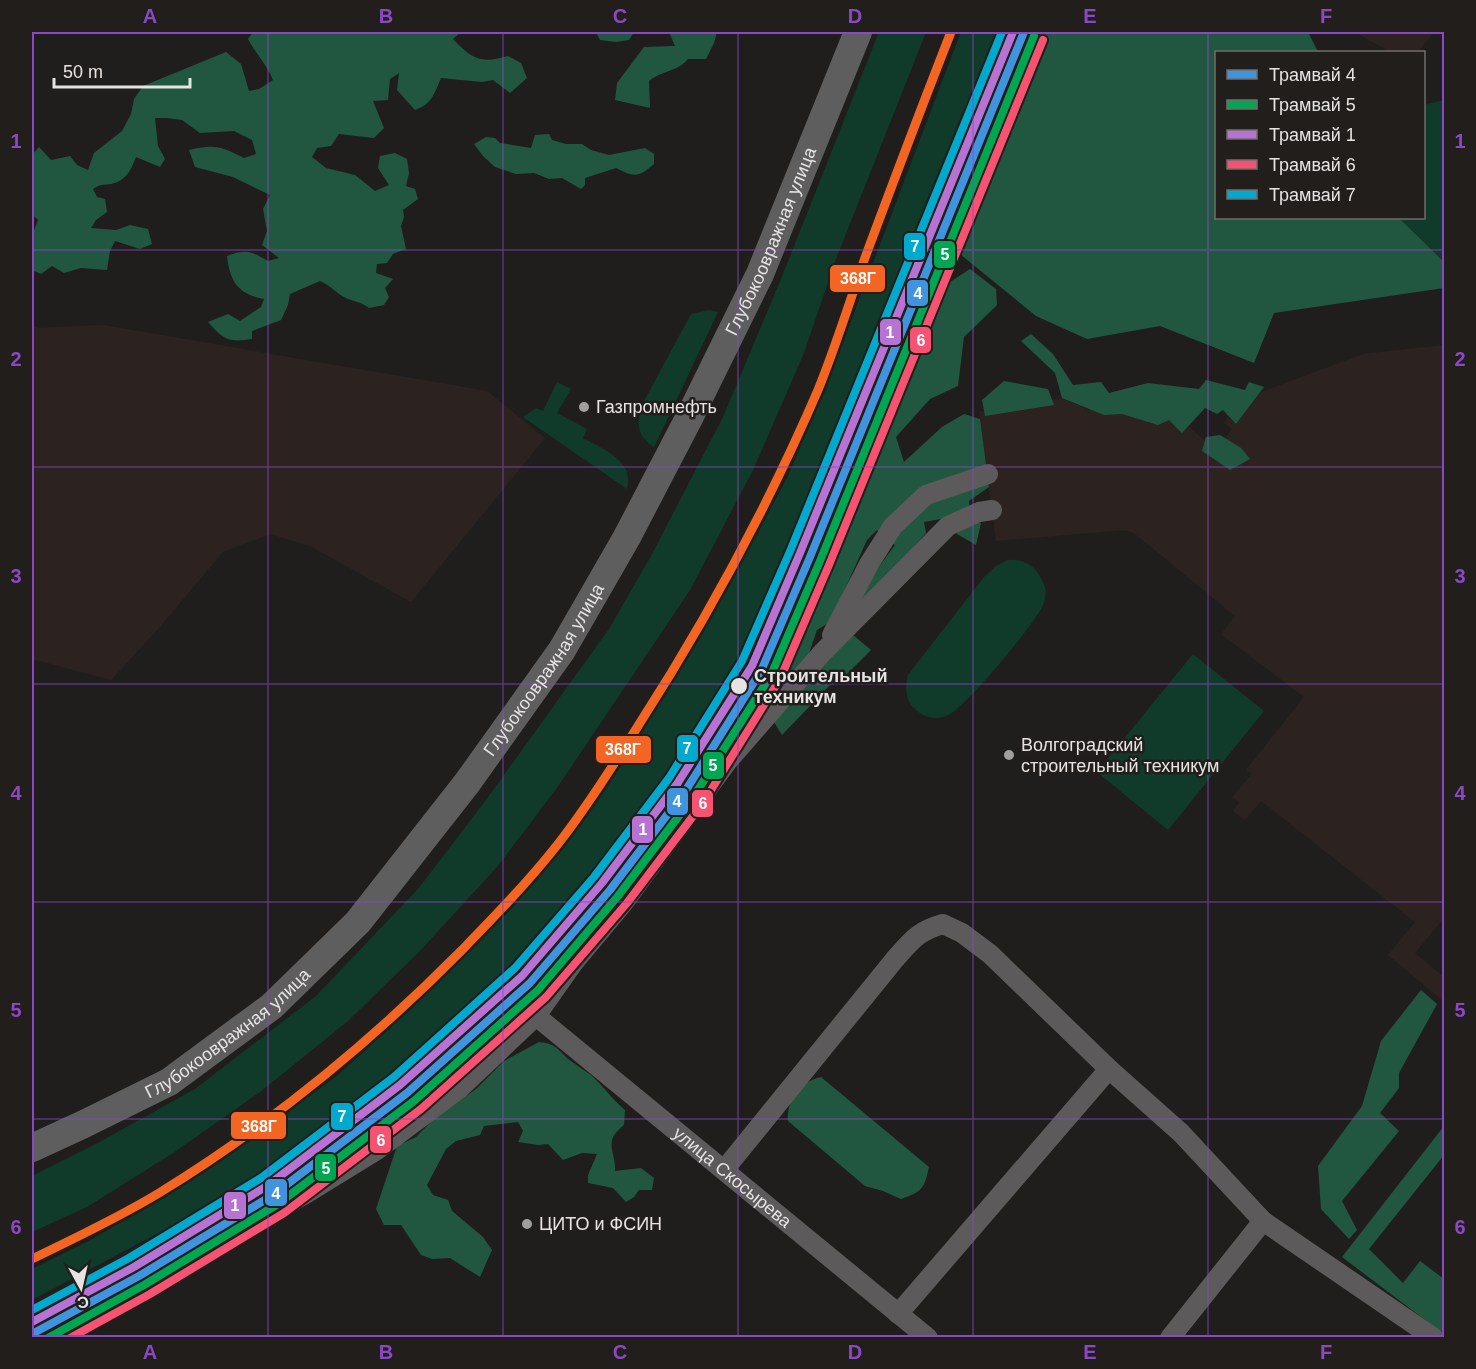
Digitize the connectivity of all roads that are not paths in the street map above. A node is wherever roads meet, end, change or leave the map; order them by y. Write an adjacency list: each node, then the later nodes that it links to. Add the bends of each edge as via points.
1 (858, 32): 7 (main road, Глубокоовражная улица, via 760,274 689,418 562,650 467,783 358,922 272,1006 169,1082)
2 (988, 474): 4 (street, via 926,495 893,526)
3 (992, 510): 4 (street, via 948,526)
4 (822, 653): 5 (street, via 728,762)
5 (536, 1016): 8 (street, улица Скосырева); 11 (street, via 459,1089 377,1150)
6 (1109, 1070): 8 (street, via 990,954 943,924 925,929 911,940); 9 (street, via 1181,1133); 10 (street)
7 (32, 1148)
8 (724, 1170): 10 (street, улица Скосырева)
9 (1263, 1221): 12 (street); 13 (street)
10 (911, 1329)
11 (50, 1338)
12 (1170, 1338)
13 (1434, 1338)

